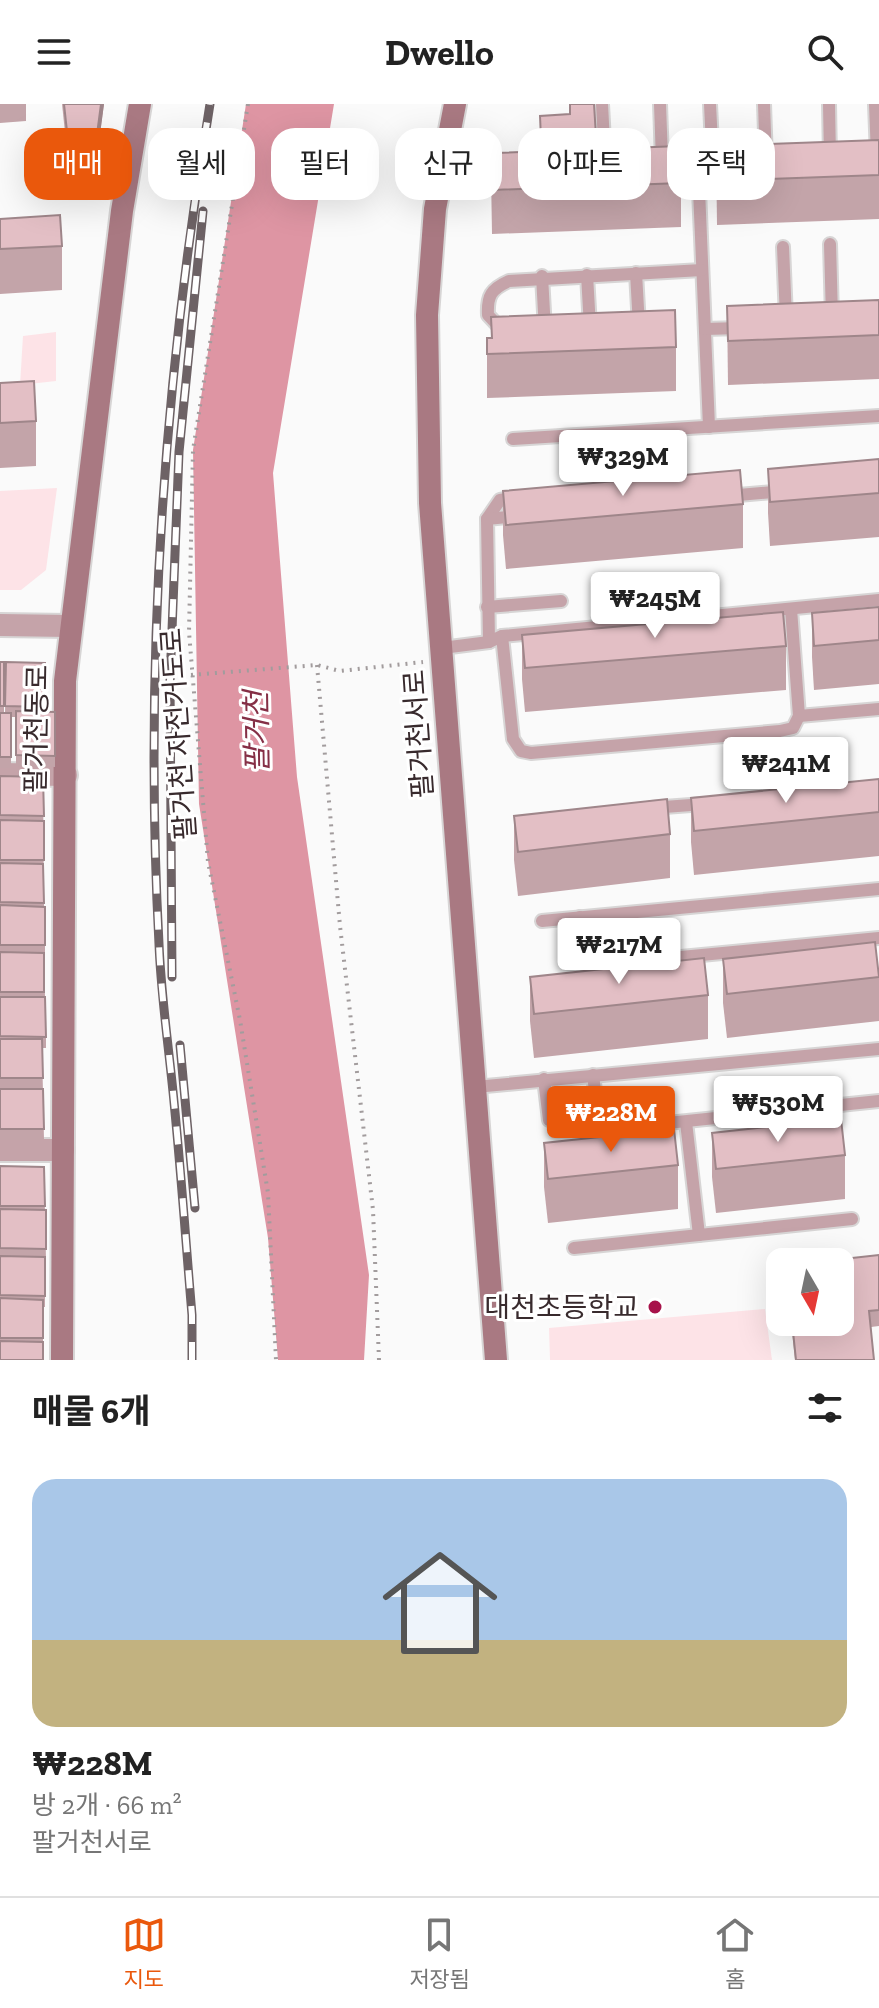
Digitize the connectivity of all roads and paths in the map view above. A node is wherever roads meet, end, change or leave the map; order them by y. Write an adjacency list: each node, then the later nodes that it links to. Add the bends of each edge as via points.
1 (140, 104): 51 (main road, 팔거천동로)
2 (248, 104): 56 (path, 팔거천 자전거도로, via 193,450)
3 (455, 104): 10 (main road, 팔거천서로)
4 (602, 104): 11 (lane)
5 (660, 104): 17 (lane)
6 (710, 104): 12 (lane)
7 (764, 104): 13 (lane)
8 (829, 104): 16 (lane, via 824,162)
9 (875, 104): 15 (lane)
10 (450, 128)
11 (603, 128)
12 (711, 128)
13 (768, 128)
14 (862, 160): 15 (lane)
15 (878, 160)
16 (846, 161)
17 (662, 167): 18 (lane); 19 (lane)
18 (667, 167)
19 (651, 168)
20 (437, 200): 54 (main road, 팔거천서로, via 427,315 430,503)
21 (699, 200): 24 (lane)
22 (830, 244): 30 (lane)
23 (783, 247): 32 (lane)
24 (702, 270): 25 (lane); 33 (lane)
25 (636, 273): 26 (lane); 35 (lane)
26 (587, 275): 27 (lane); 36 (lane)
27 (542, 276): 34 (lane, via 509,281 490,293 488,315 493,324); 37 (lane)
28 (848, 323): 30 (lane)
29 (817, 324): 30 (lane)
30 (833, 324)
31 (802, 325): 32 (lane)
32 (773, 326): 33 (lane)
33 (705, 329): 39 (lane)
34 (513, 332)
35 (639, 337)
36 (591, 338)
37 (546, 342)
38 (879, 416): 39 (lane)
39 (709, 427): 40 (lane)
40 (513, 439)
41 (801, 489): 43 (lane)
42 (536, 495): 45 (lane, via 500,500)
43 (706, 498)
44 (534, 515): 45 (lane)
45 (487, 519): 48 (lane)
46 (879, 600): 49 (lane)
47 (561, 601): 48 (lane)
48 (487, 607): 53 (lane)
49 (791, 609): 52 (lane); 58 (lane)
50 (0, 625): 51 (street)
51 (69, 626): 60 (main road, 팔거천동로)
52 (502, 636): 53 (lane); 58 (lane, via 513,739 521,751 780,731 793,728)
53 (489, 642): 54 (lane)
54 (442, 654): 55 (path, via 340,671); 70 (main road, 팔거천서로)
55 (317, 665): 56 (path); 81 (path, via 373,1210)
56 (191, 675): 80 (path, 팔거천 자전거도로, via 208,862 268,1193)
57 (879, 709): 58 (lane)
58 (799, 716)
59 (0, 774): 60 (street)
60 (66, 775): 75 (main road, 팔거천동로)
61 (723, 802): 62 (lane)
62 (630, 810)
63 (879, 889): 64 (lane)
64 (580, 917): 65 (lane); 66 (lane, via 587,966)
65 (542, 921)
66 (879, 938)
67 (879, 1049): 68 (lane)
68 (593, 1075): 69 (lane); 73 (lane, via 600,1130)
69 (544, 1079): 70 (lane); 72 (lane)
70 (475, 1087): 82 (main road, 팔거천서로)
71 (879, 1101): 73 (lane)
72 (549, 1120)
73 (686, 1122): 77 (lane)
74 (0, 1150): 75 (street)
75 (63, 1150): 79 (main road, 팔거천동로)
76 (852, 1219): 77 (lane)
77 (699, 1235): 78 (lane)
78 (574, 1248)
79 (62, 1360)
80 (276, 1360)
81 (379, 1360)
82 (496, 1360)

